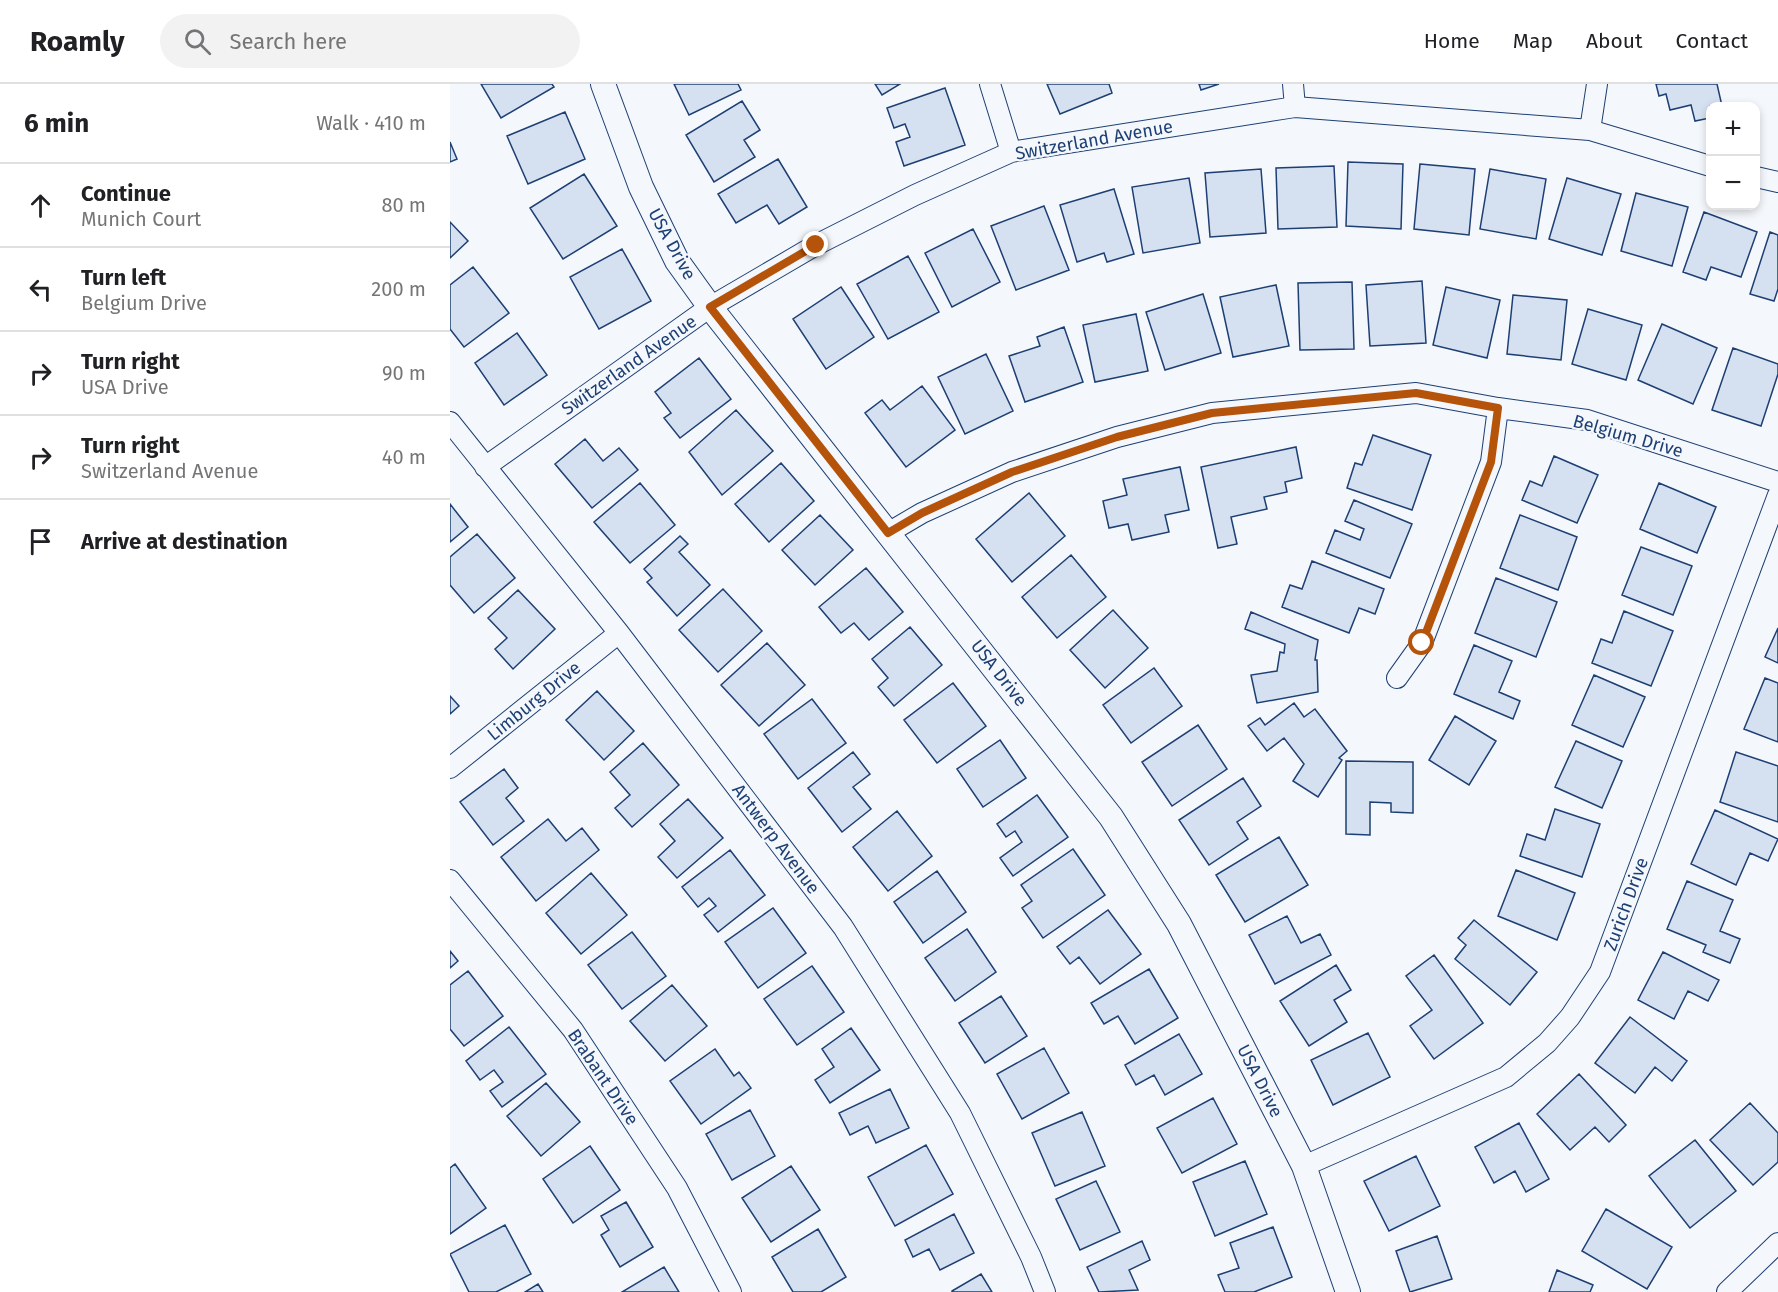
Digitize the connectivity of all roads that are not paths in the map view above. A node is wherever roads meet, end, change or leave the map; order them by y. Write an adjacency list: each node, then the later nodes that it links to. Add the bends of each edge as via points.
1 (603, 84): 11 (street, USA Drive, via 641,187 676,261)
2 (990, 84): 7 (street)
3 (1293, 84): 5 (street)
4 (1597, 84): 6 (street)
5 (1295, 107): 6 (street, Switzerland Avenue); 7 (street, Switzerland Avenue)
6 (1590, 130): 8 (street, Switzerland Avenue)
7 (1011, 152): 11 (street, Switzerland Avenue, via 816,245)
8 (1706, 165)
9 (1760, 178): 10 (street)
10 (1778, 182)
11 (710, 307): 14 (street, Switzerland Avenue); 17 (street, USA Drive)
12 (1498, 408): 15 (street, Belgium Drive, via 1587,420); 17 (street, Belgium Drive, via 1416,393 1212,413 1117,437 1012,472); 19 (street, via 1491,462 1422,643)
13 (450, 422): 14 (street, Antwerp Avenue)
14 (486, 467): 18 (street, Antwerp Avenue)
15 (1778, 482)
16 (1778, 495): 22 (street, Zurich Drive, via 1600,972 1570,1017 1547,1043 1506,1077)
17 (888, 533): 22 (street, USA Drive, via 1111,817 1179,924)
18 (619, 633): 20 (street, Limburg Drive); 25 (street, Antwerp Avenue, via 843,927 907,1025 960,1113)
19 (1398, 678)
20 (450, 768)
21 (450, 880): 24 (street, Brabant Drive, via 573,1030 677,1188)
22 (1304, 1166): 26 (street, USA Drive)
23 (1778, 1243): 27 (street)
24 (731, 1292)
25 (1045, 1292)
26 (1348, 1292)
27 (1727, 1292)

